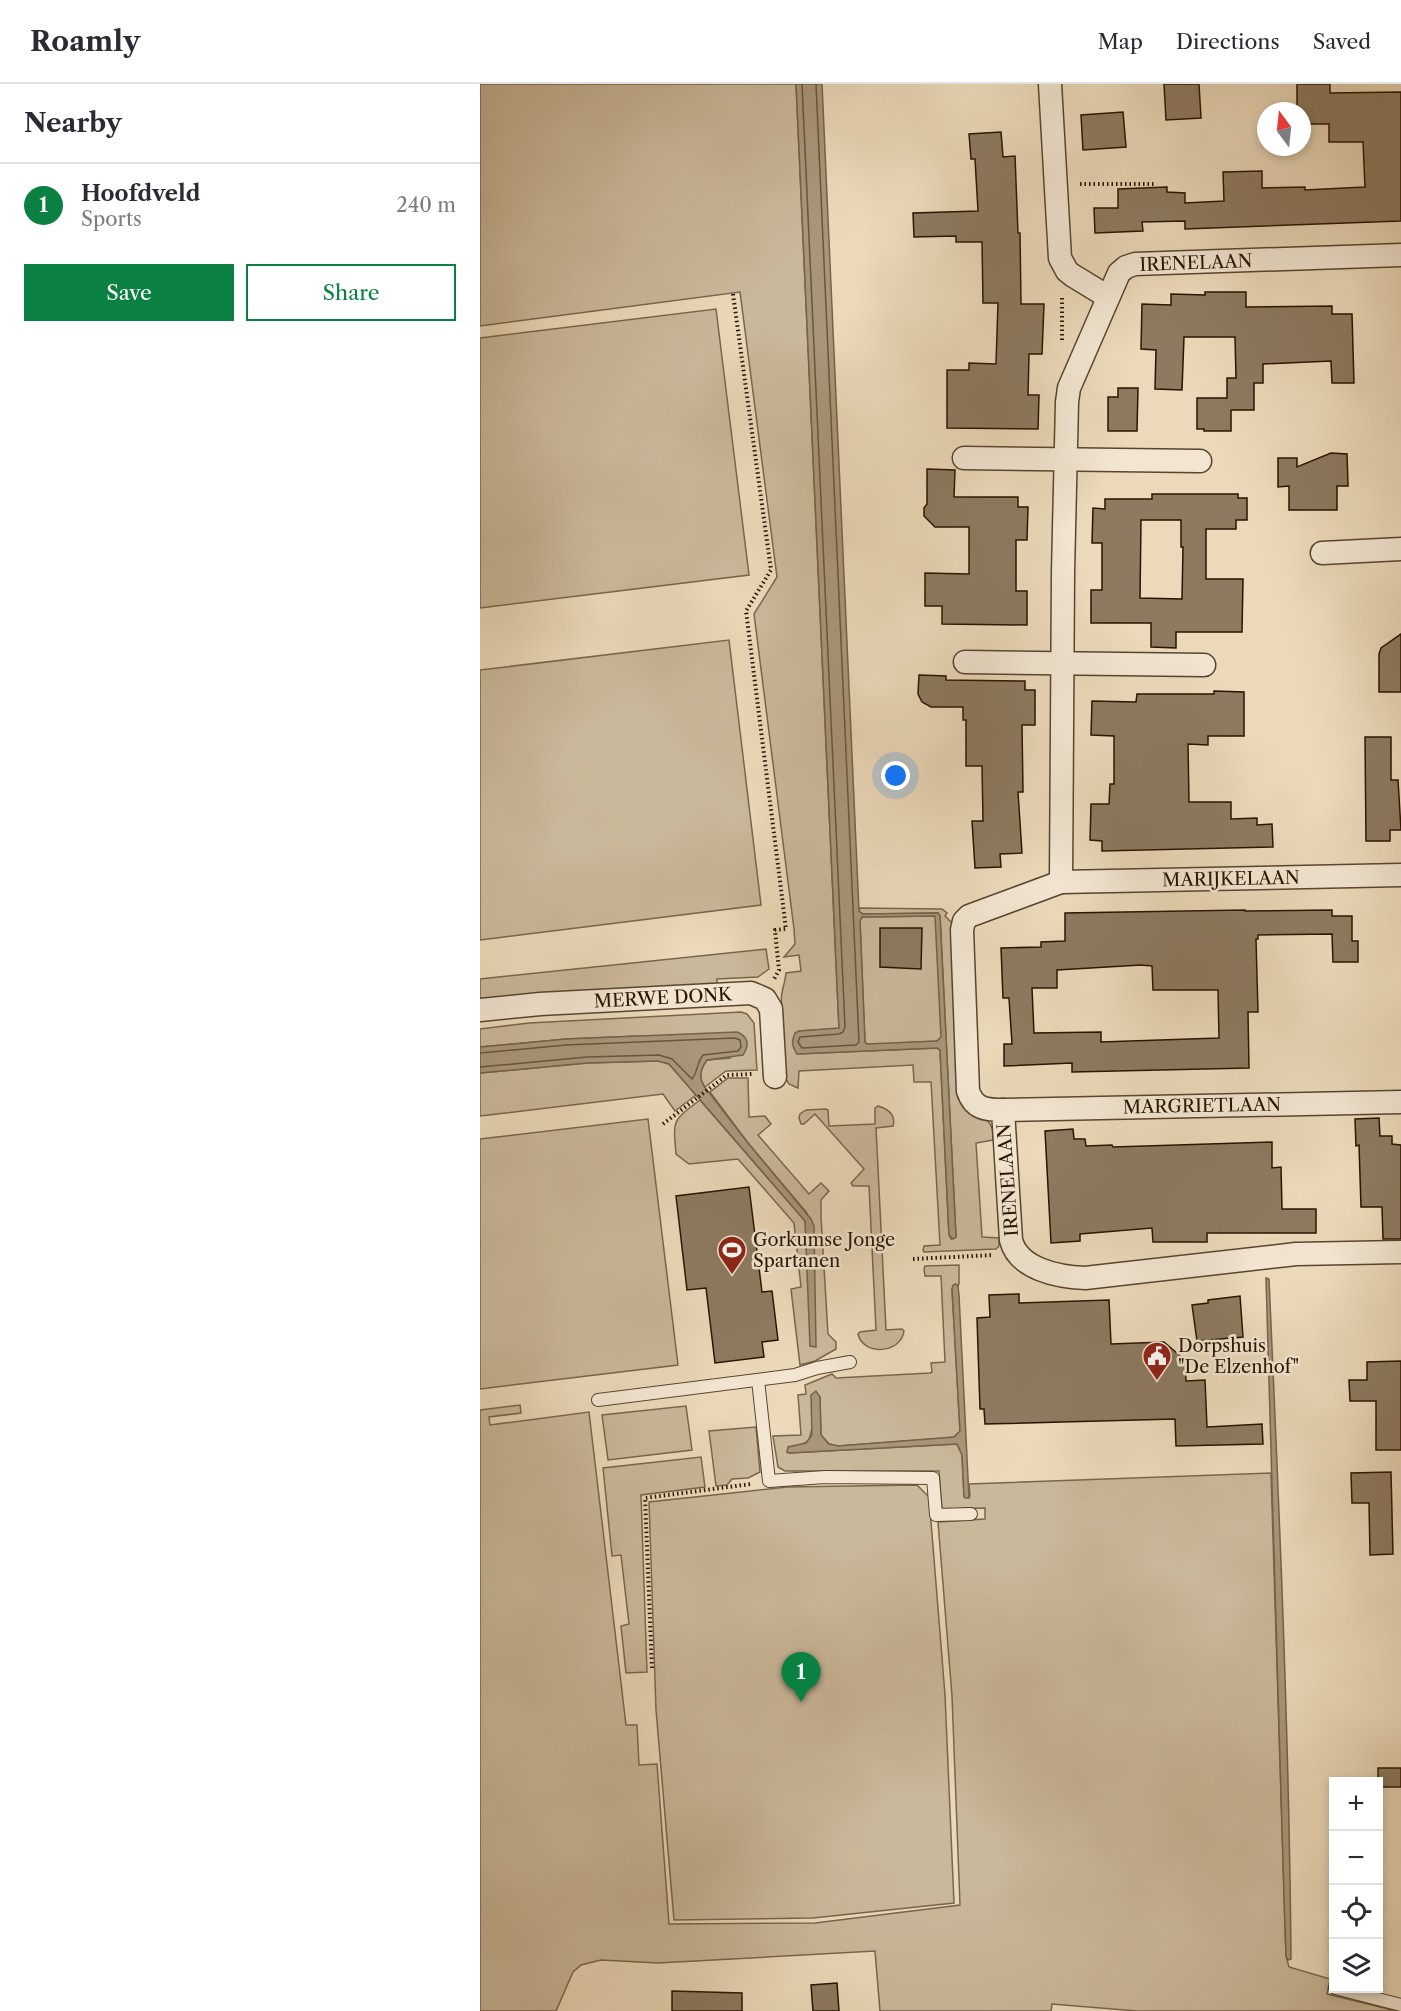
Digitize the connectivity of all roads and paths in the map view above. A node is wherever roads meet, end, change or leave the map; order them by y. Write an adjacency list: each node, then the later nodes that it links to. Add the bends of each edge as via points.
1 (1050, 84): 2 (street)
2 (1056, 184): 3 (path); 6 (street, via 1063,265)
3 (1154, 184)
4 (1401, 255): 6 (street, IRENELAAN, via 1135,264 1119,273)
5 (734, 294): 17 (path, via 771,570 746,611 786,929 775,930 779,970)
6 (1108, 297): 8 (street, IRENELAAN, via 1069,388)
7 (964, 458): 8 (street)
8 (1066, 459): 9 (street); 13 (street, IRENELAAN)
9 (1200, 461)
10 (1401, 549): 11 (street)
11 (1322, 553)
12 (965, 662): 13 (street)
13 (1062, 662): 14 (street); 16 (street, IRENELAAN)
14 (1204, 664)
15 (1401, 875): 16 (street, MARIJKELAAN)
16 (1061, 882): 21 (street, IRENELAAN, via 964,921 968,1091 980,1108)
17 (765, 999): 18 (street, MERWE DONK, via 751,993); 19 (street, via 771,1009)
18 (480, 1010)
19 (768, 1075): 22 (path, via 727,1075)
20 (1401, 1102): 21 (street, MARGRIETLAAN)
21 (1003, 1110): 24 (street, IRENELAAN, via 1011,1240)
22 (663, 1125)
23 (1401, 1252): 24 (street, IRENELAAN, via 1296,1254 1085,1278 1029,1265)
24 (1016, 1254): 25 (path)
25 (913, 1259)
26 (850, 1362): 27 (lane)
27 (758, 1380): 28 (lane); 29 (lane)
28 (598, 1400)
29 (769, 1481): 30 (lane, via 933,1478 936,1515); 31 (path, via 645,1498)
30 (971, 1514)
31 (652, 1668)
32 (1354, 1993): 33 (lane)
33 (1401, 2005)

